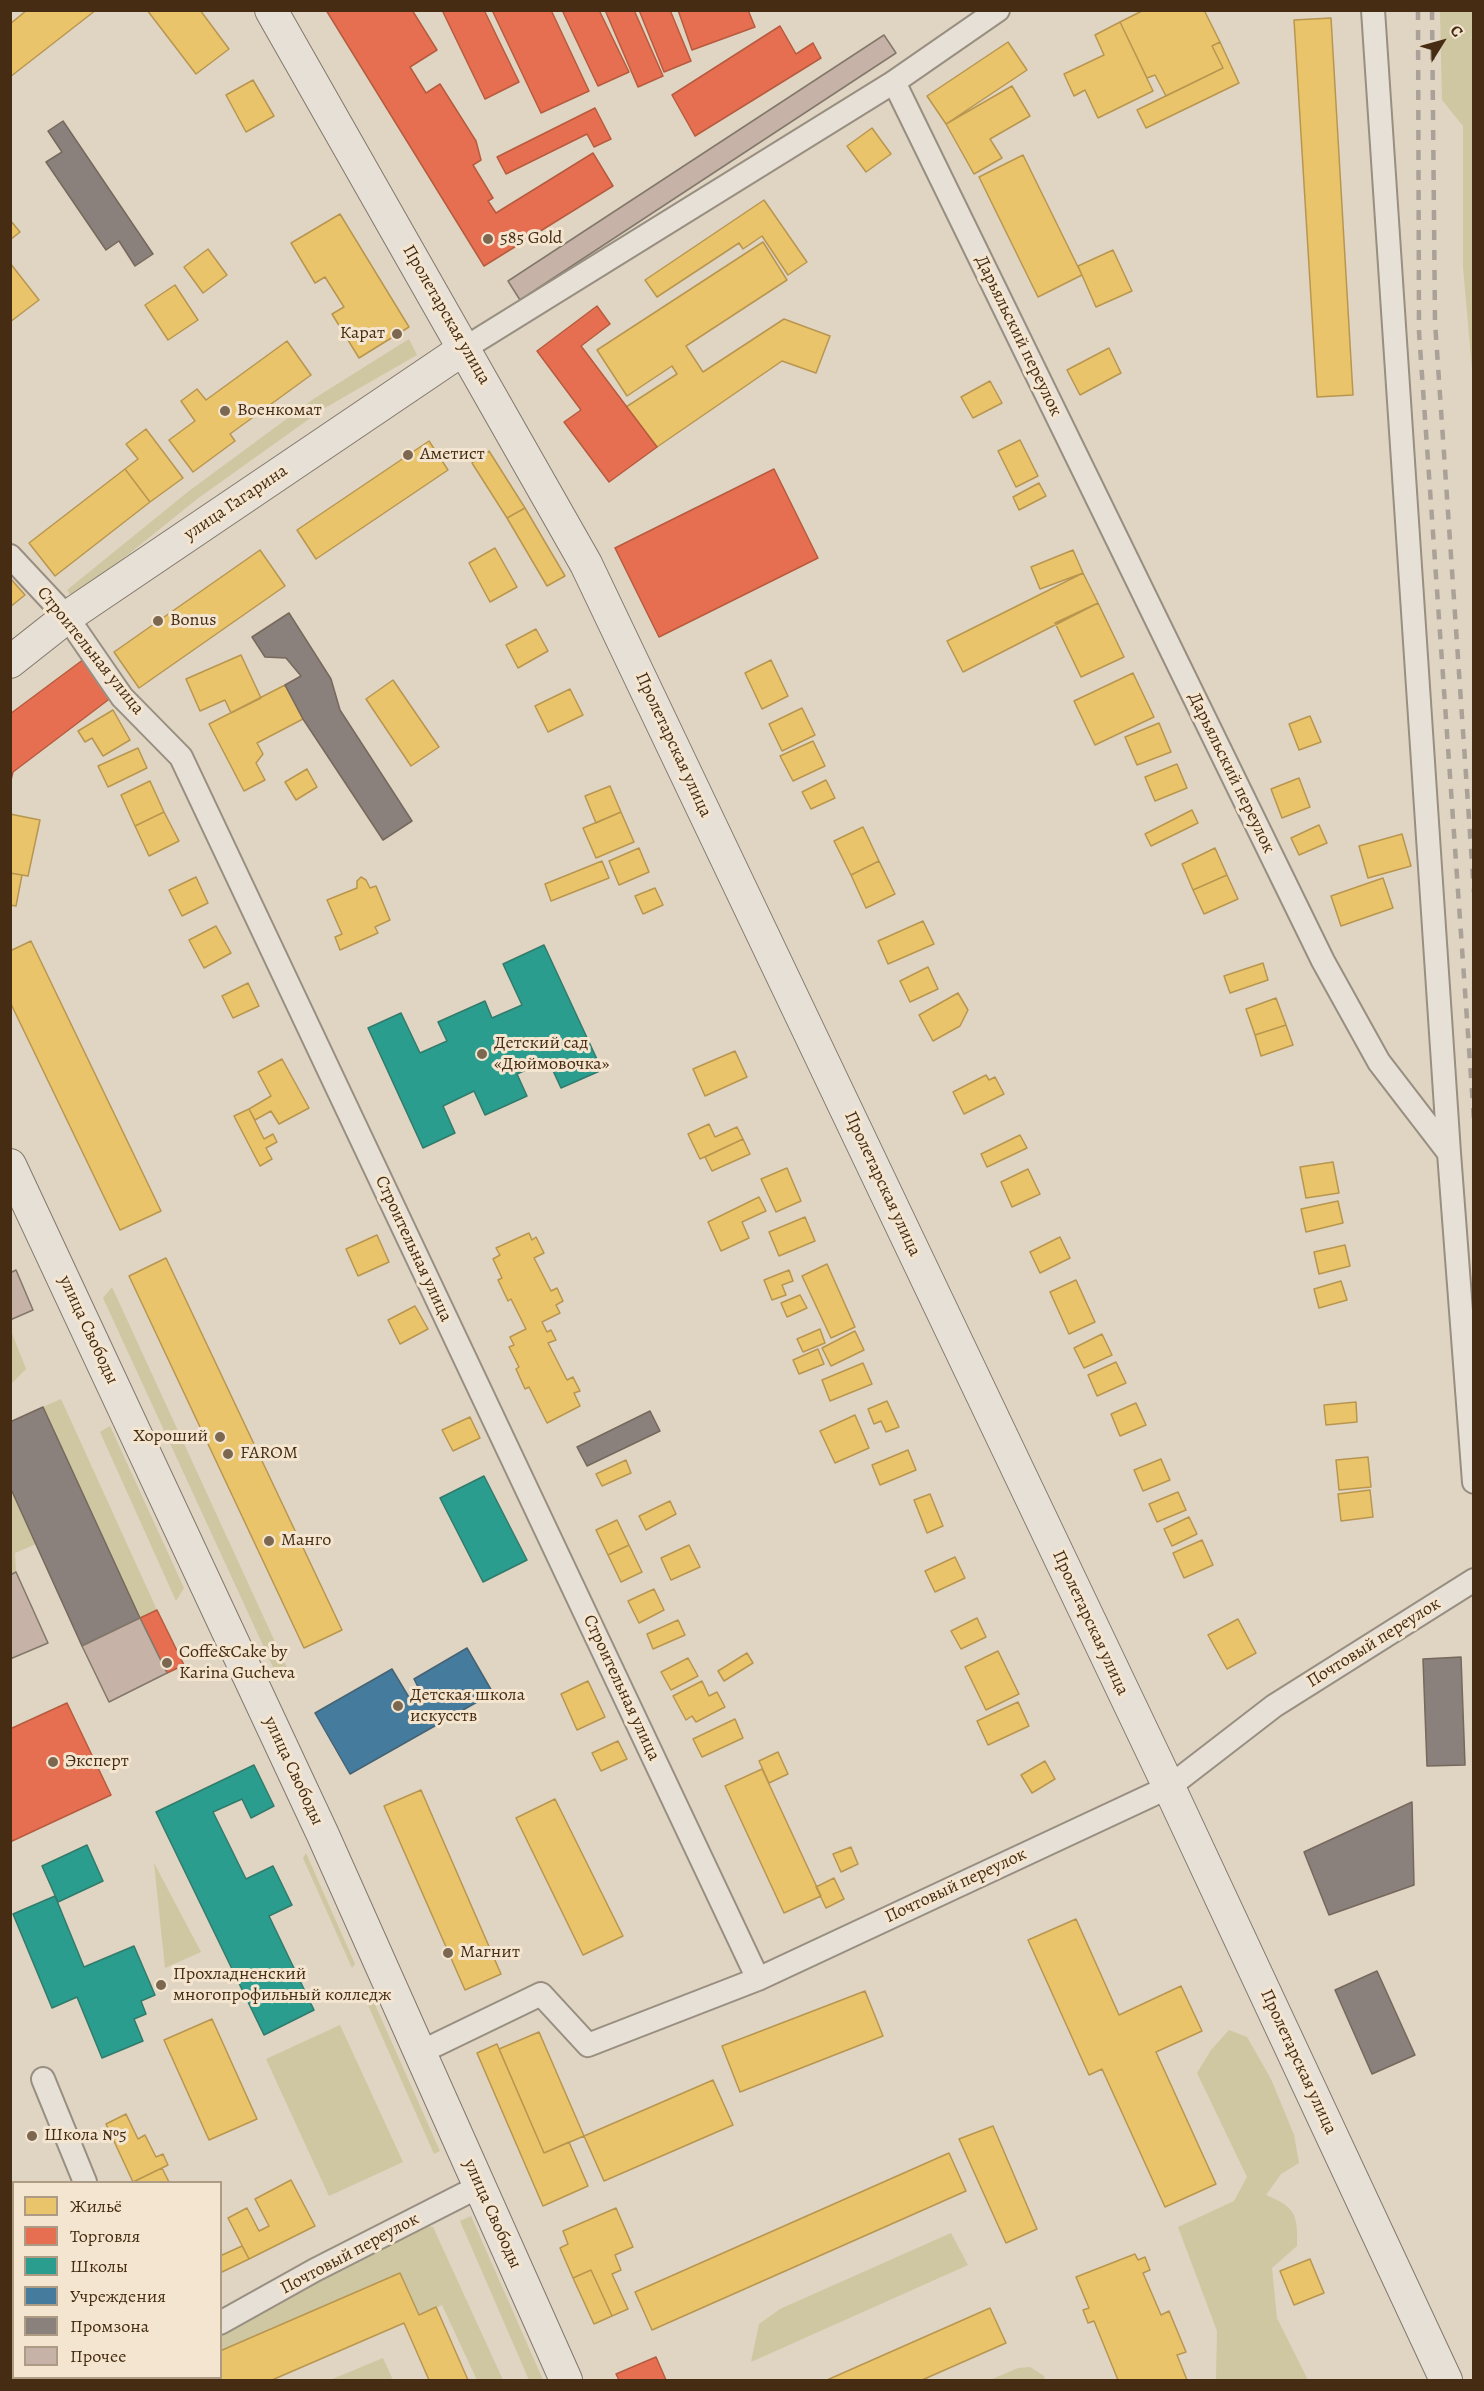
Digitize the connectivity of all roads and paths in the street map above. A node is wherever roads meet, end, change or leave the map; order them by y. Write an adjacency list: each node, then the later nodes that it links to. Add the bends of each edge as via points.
1 (271, 10): 5 (street, Пролетарская улица)
2 (998, 10): 4 (street)
3 (1373, 10): 9 (street)
4 (894, 82): 5 (street); 9 (street, Дарьяльский переулок, via 1323,961 1379,1062)
5 (465, 348): 7 (street, улица Гагарина); 13 (street, Пролетарская улица, via 610,613)
6 (10, 556): 7 (street, Строительная улица)
7 (67, 617): 8 (street, улица Гагарина); 14 (street, Строительная улица, via 122,696 181,757)
8 (10, 662)
9 (1449, 1153): 11 (street)
10 (10, 1165): 15 (street, улица Свободы)
11 (1473, 1482)
12 (1473, 1580): 13 (street, Почтовый переулок, via 1274,1706)
13 (1168, 1787): 14 (street, Почтовый переулок); 21 (street, Пролетарская улица)
14 (758, 1979): 15 (street, Почтовый переулок, via 588,2045 541,1994)
15 (421, 2052): 18 (street, улица Свободы)
16 (43, 2079): 17 (street)
17 (85, 2181)
18 (480, 2186): 19 (street, Почтовый переулок, via 315,2270); 20 (street, улица Свободы)
19 (222, 2323)
20 (566, 2380)
21 (1446, 2380)

